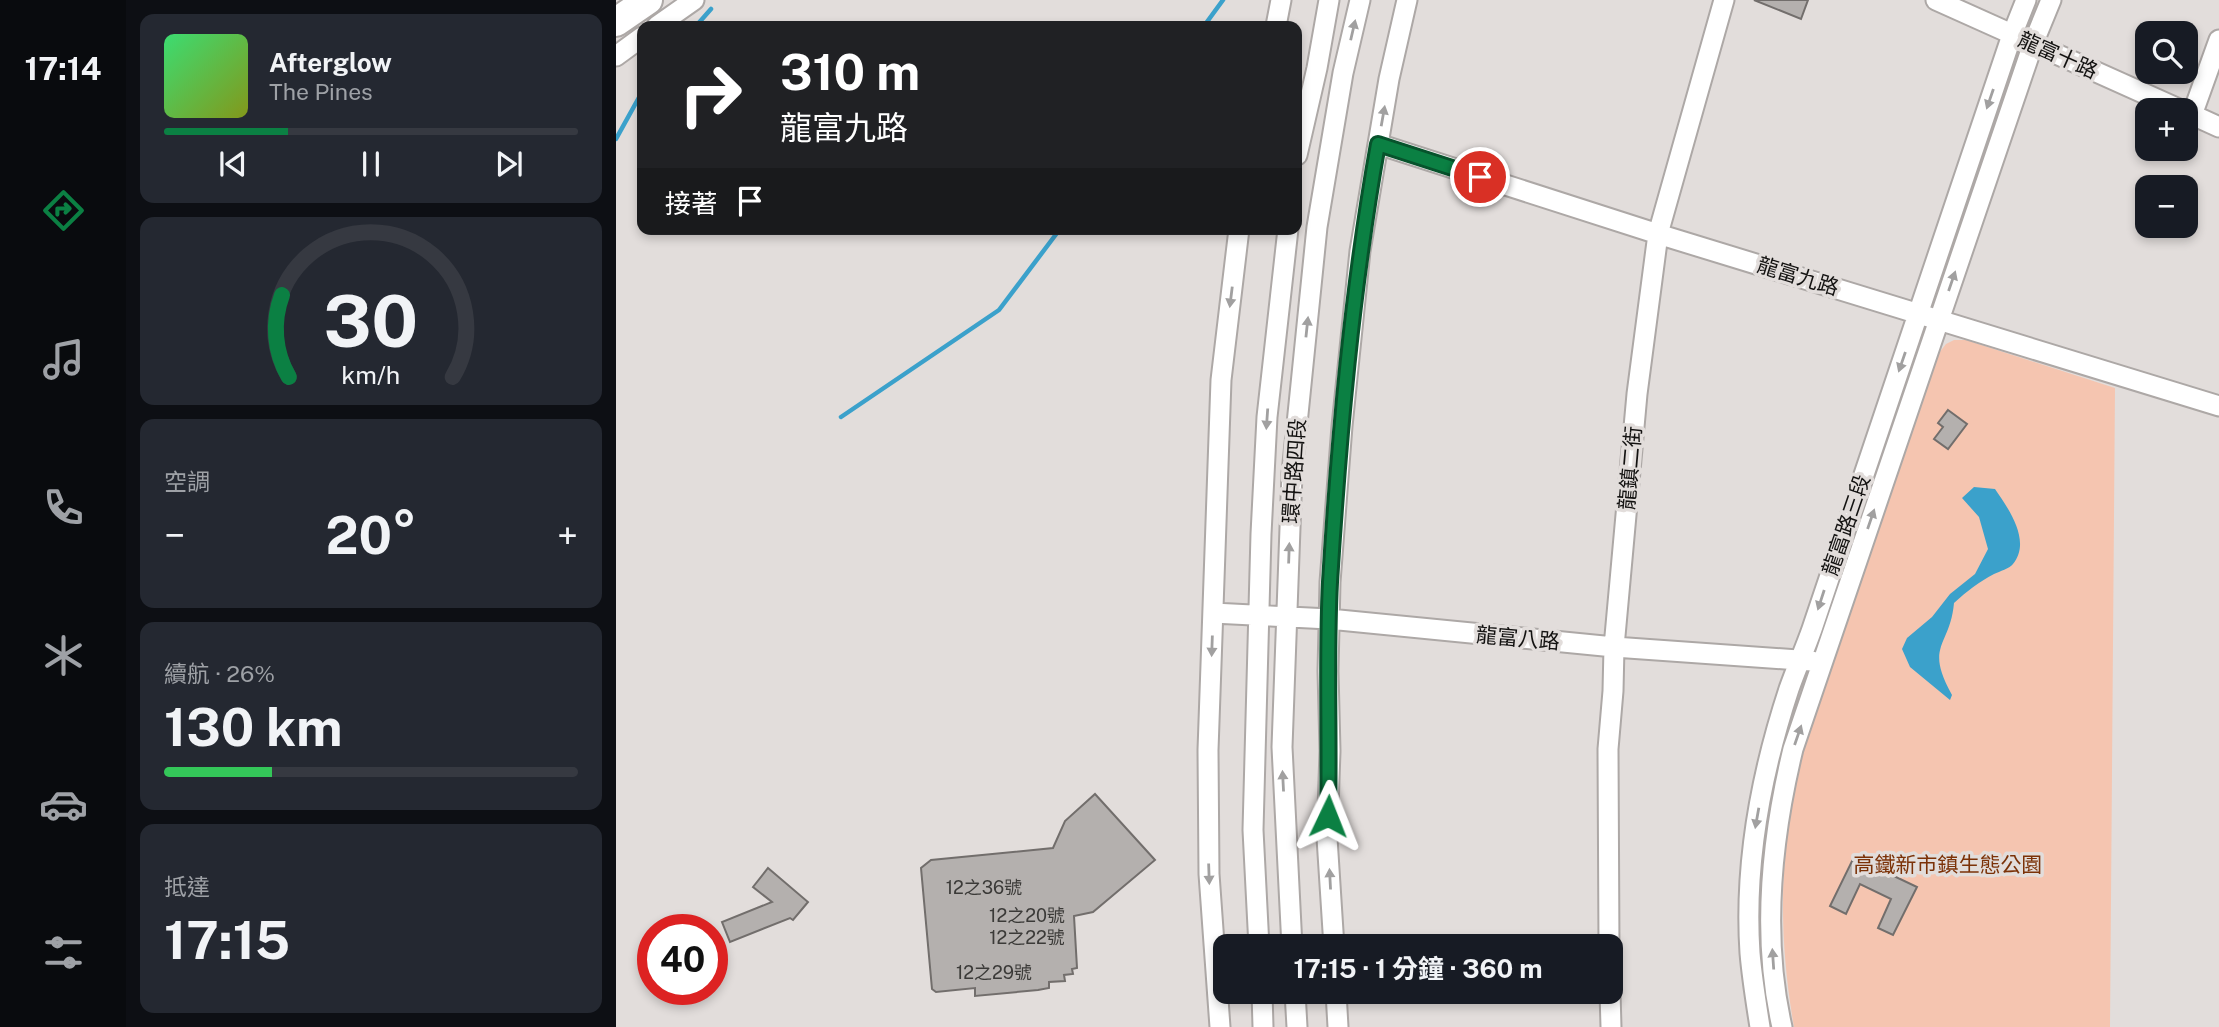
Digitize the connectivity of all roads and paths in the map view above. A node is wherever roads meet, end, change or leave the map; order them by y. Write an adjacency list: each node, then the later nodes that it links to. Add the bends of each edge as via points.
1 (648, 0): 13 (highway)
2 (694, 0): 11 (street)
3 (1281, 0): 12 (street)
4 (1329, 0): 23 (street)
5 (1360, 0): 33 (street, 環中路四段, one-way to 5, via 1292,472 1317,228)
6 (1407, 0): 24 (street, one-way to 6)
7 (1724, 0): 25 (street, 龍鎮二街)
8 (1936, 0): 14 (street, 龍富十路)
9 (2026, 0): 14 (street, 龍富路三段)
10 (2051, 0): 17 (street, 龍富路三段)
11 (664, 21)
12 (1277, 21)
13 (616, 22)
14 (2012, 35): 17 (street, 龍富十路); 28 (street, 龍富路三段, one-way to 28)
15 (2219, 40): 20 (street)
16 (637, 41): 18 (street)
17 (2033, 44): 19 (street, 龍富十路); 29 (street, 龍富路三段, one-way to 17)
18 (616, 56)
19 (2153, 98)
20 (2193, 98)
21 (2198, 118): 22 (street, 龍富十路)
22 (2219, 127)
23 (1302, 133)
24 (1378, 144): 25 (street, 龍富九路); 34 (street, via 1360,251)
25 (1658, 234): 28 (street, 龍富九路); 35 (street, 龍鎮二街, via 1636,394)
26 (1238, 235): 31 (street, one-way to 31, via 1221,380)
27 (1287, 235): 32 (street, 環中路四段, one-way to 32, via 1267,416)
28 (1919, 313): 29 (street, 龍富九路); 36 (street, 龍富路三段, one-way to 36)
29 (1939, 320): 30 (street, 龍富九路); 37 (street, 龍富路三段, one-way to 29)
30 (2219, 406)
31 (1213, 613): 32 (street, 龍富八路); 46 (street, one-way to 46, via 1209,874)
32 (1258, 616): 33 (street, 龍富八路); 38 (street, 環中路四段, via 1253,830)
33 (1287, 616): 34 (street, 龍富八路); 39 (street, 環中路四段, one-way to 33, via 1282,747)
34 (1329, 619): 35 (street, 龍富八路); 40 (street, one-way to 34, via 1327,838)
35 (1614, 647): 36 (street, 龍富八路); 41 (street, 龍鎮二街, via 1608,749)
36 (1800, 659): 37 (street, 龍富八路); 51 (street, 龍富路三段, one-way to 51, via 1770,753 1752,854 1750,953)
37 (1823, 662): 52 (street, 龍富路三段, one-way to 37, via 1770,914 1776,828 1794,749)
38 (1258, 934)
39 (1291, 934)
40 (1333, 934)
41 (1609, 934)
42 (1262, 1004): 47 (street)
43 (1296, 1004): 48 (street)
44 (1337, 1004): 49 (street)
45 (1610, 1004): 50 (street)
46 (1220, 1027)
47 (1263, 1027)
48 (1297, 1027)
49 (1338, 1027)
50 (1611, 1027)
51 (1760, 1027)
52 (1783, 1027)

